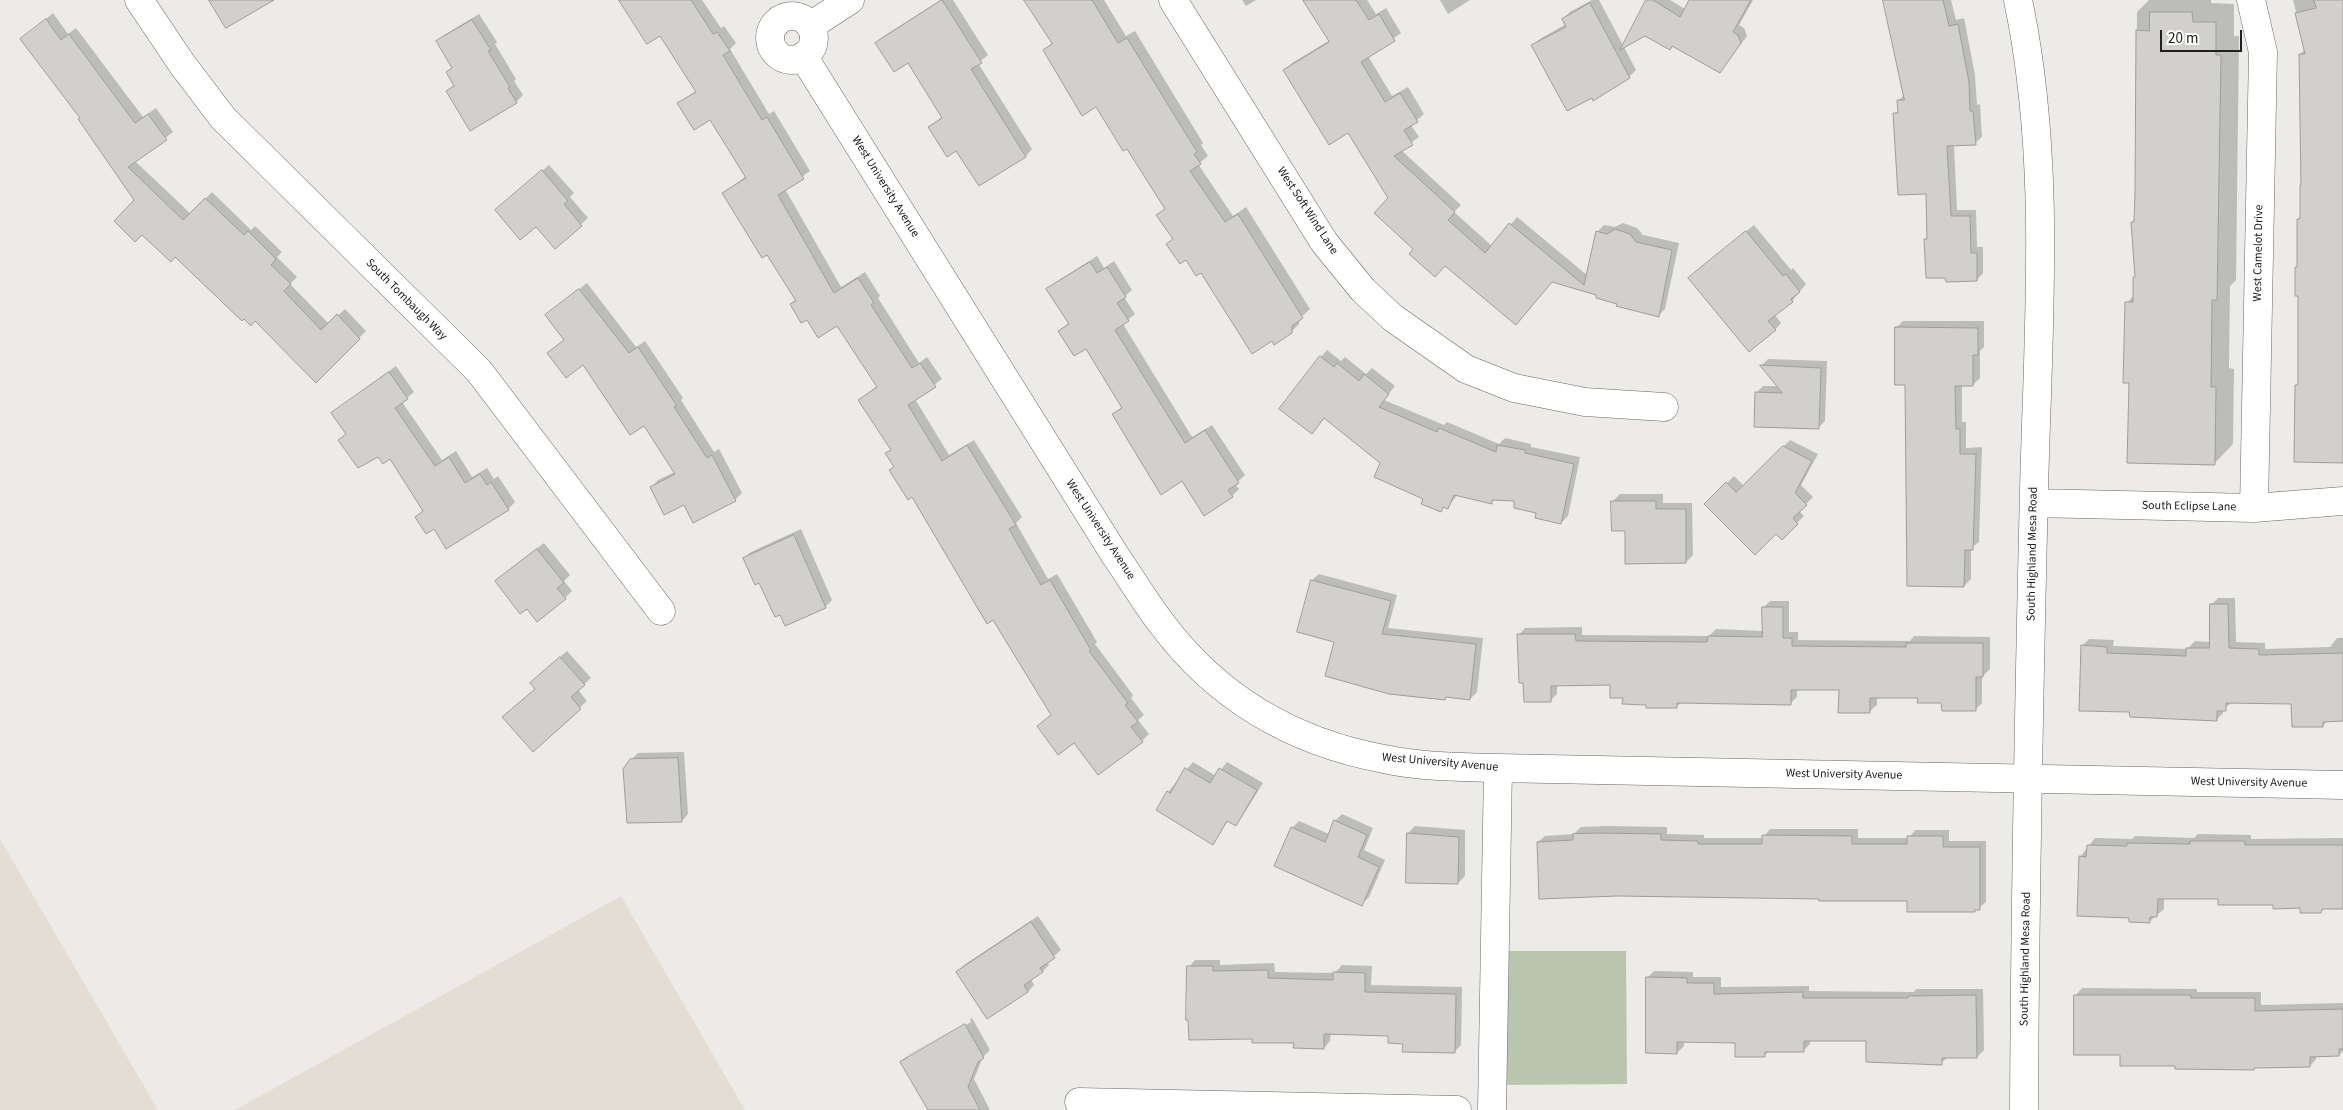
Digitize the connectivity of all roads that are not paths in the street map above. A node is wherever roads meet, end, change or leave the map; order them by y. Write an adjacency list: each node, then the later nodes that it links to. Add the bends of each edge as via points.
1 (139, 0): 13 (street, South Tombaugh Way, via 223,118 479,371)
2 (850, 0): 7 (street)
3 (1173, 0): 9 (street, West Soft Wind Lane, via 1324,242 1363,290 1393,318 1466,369 1514,388 1585,402)
4 (2018, 0): 11 (street, South Highland Mesa Road, via 2036,118 2041,225)
5 (2251, 0): 12 (street, West Camelot Drive, via 2263,52)
6 (774, 10): 7 (street, via 796,16); 8 (street, via 770,32 773,49 787,59)
7 (810, 26): 8 (street, via 813,42)
8 (803, 56): 14 (street, West University Avenue, via 1115,555 1162,624 1190,657 1263,717 1335,748 1385,760)
9 (1664, 407)
10 (2343, 501): 12 (street, South Eclipse Lane)
11 (2034, 503): 12 (street, South Eclipse Lane); 15 (street, South Highland Mesa Road)
12 (2254, 508)
13 (661, 611)
14 (1498, 768): 15 (street, West University Avenue); 19 (street)
15 (2028, 779): 16 (street, West University Avenue); 20 (street, South Highland Mesa Road)
16 (2343, 785)
17 (1079, 1102): 18 (street)
18 (1457, 1110)
19 (1492, 1110)
20 (2024, 1110)

